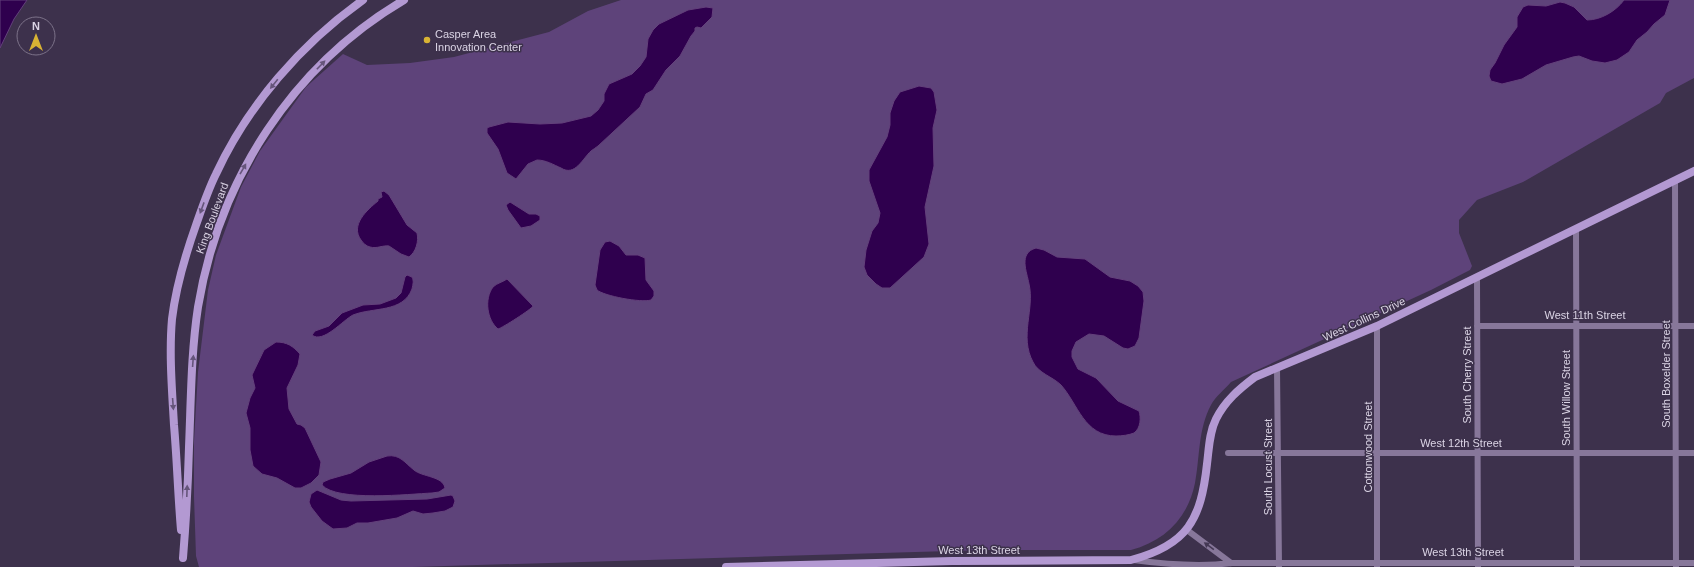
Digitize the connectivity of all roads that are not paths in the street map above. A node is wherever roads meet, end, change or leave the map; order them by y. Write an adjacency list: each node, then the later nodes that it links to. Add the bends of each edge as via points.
1 (362, 0): 21 (street, King Boulevard, one-way to 21, via 296,57 247,118 216,174 185,256 172,319 171,349)
2 (404, 0): 21 (street, King Boulevard, one-way to 2, via 198,308 212,244 238,178 278,114 302,84 353,35)
3 (1694, 171): 4 (street, West Collins Drive)
4 (1675, 180): 5 (street, West Collins Drive); 10 (street, South Boxelder Street)
5 (1576, 229): 6 (street, West Collins Drive); 7 (street, South Willow Street)
6 (1477, 278): 8 (street, West Collins Drive); 9 (street, South Cherry Street)
7 (1576, 325): 9 (street, West 11th Street); 10 (street, West 11th Street); 16 (street, South Willow Street)
8 (1377, 326): 12 (street, West Collins Drive); 14 (street, Cottonwood Street)
9 (1477, 326): 15 (street, South Cherry Street)
10 (1675, 326): 11 (street, West 11th Street); 17 (street, South Boxelder Street)
11 (1694, 326)
12 (1277, 368): 13 (street, South Locust Street); 20 (street, West Collins Drive, via 1240,388 1226,403 1216,420 1210,438 1203,495)
13 (1278, 453): 14 (street, West 12th Street); 19 (street, West 12th Street); 28 (street, South Locust Street)
14 (1378, 453): 15 (street, West 12th Street); 29 (street, Cottonwood Street)
15 (1477, 453): 16 (street, West 12th Street); 30 (street, South Cherry Street)
16 (1577, 453): 17 (street, West 12th Street); 31 (street, South Willow Street)
17 (1676, 453): 18 (street, West 12th Street); 32 (street, South Boxelder Street)
18 (1694, 453)
19 (1228, 454)
20 (1187, 530): 22 (street, West Collins Drive, via 1164,548); 23 (street, one-way to 20)
21 (183, 558): 35 (street, King Boulevard)
22 (1131, 560): 27 (street, West 13th Street); 34 (street, West 13th Street)
23 (1231, 562): 28 (street, West 13th Street); 34 (street, West 13th Street, via 1220,565)
24 (1694, 563): 32 (street, West 13th Street)
25 (911, 564): 26 (street, West 13th Street); 33 (street, West 13th Street)
26 (991, 564): 27 (street, West 13th Street)
27 (1079, 564)
28 (1279, 565): 29 (street, West 13th Street)
29 (1378, 565): 30 (street, West 13th Street)
30 (1478, 565): 31 (street, West 13th Street)
31 (1577, 565): 32 (street, West 13th Street)
32 (1676, 565)
33 (832, 566): 37 (street, West 13th Street)
34 (1180, 566)
35 (184, 567)
36 (726, 567): 37 (street, West 13th Street)
37 (752, 567)

